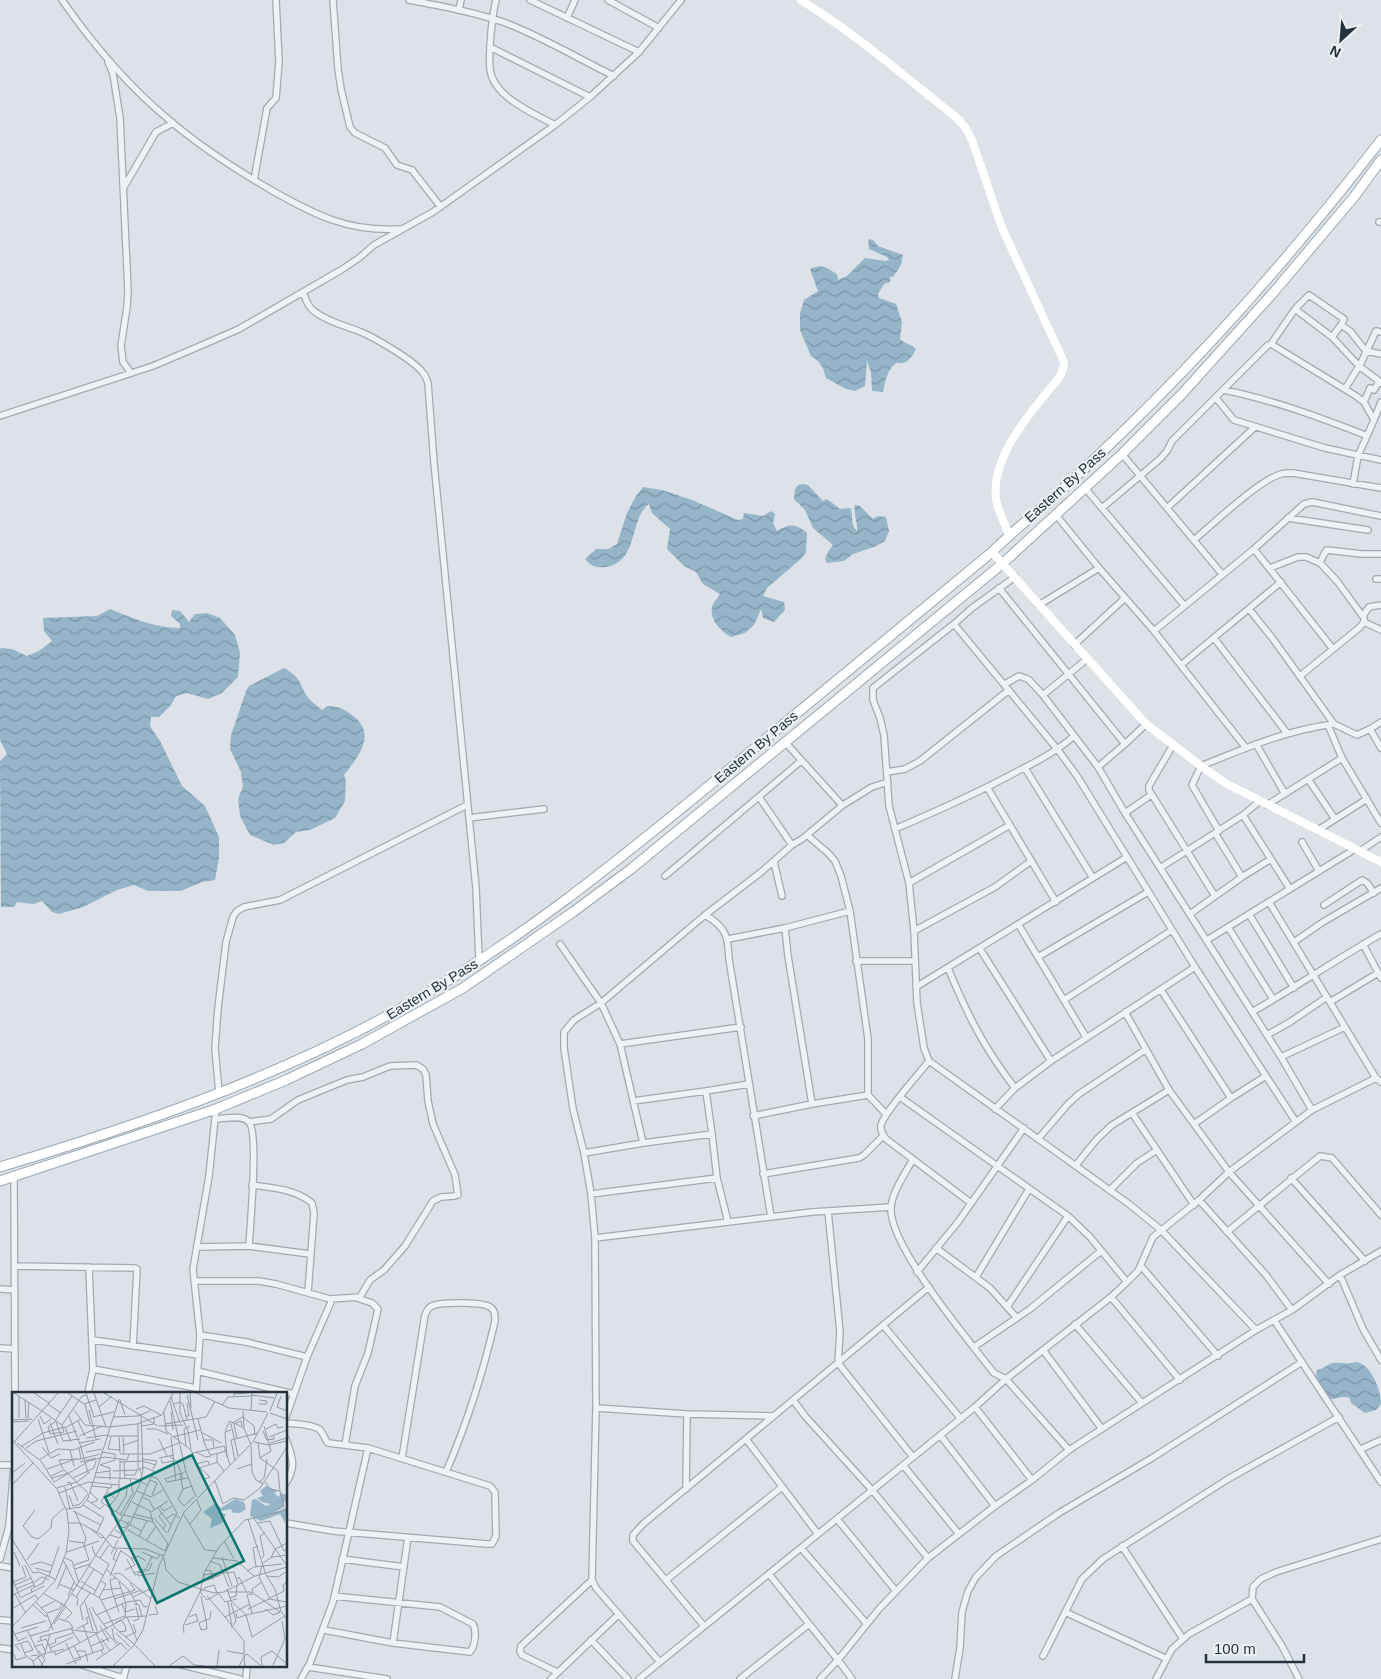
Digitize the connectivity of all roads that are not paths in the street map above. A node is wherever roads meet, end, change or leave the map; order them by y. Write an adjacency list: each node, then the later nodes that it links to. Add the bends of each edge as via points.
1 (62, 0): 18 (street)
2 (276, 0): 25 (street, via 279,62 276,98 267,108)
3 (333, 0): 27 (street, via 339,76 350,127 355,133 385,148 397,165 412,170)
4 (409, 0): 12 (street)
5 (460, 0): 12 (street)
6 (496, 0): 13 (street)
7 (530, 0): 14 (street)
8 (576, 0): 14 (street)
9 (608, 0): 15 (street)
10 (681, 0): 15 (street)
11 (801, 0): 62 (street, via 862,43 965,127 974,143 1002,228 1064,362 1059,378 1022,423 996,480 996,500)
12 (459, 10): 13 (street)
13 (491, 18): 16 (street); 19 (street)
14 (567, 18): 17 (street)
15 (659, 28): 17 (street)
16 (490, 47): 20 (street); 22 (street, via 490,70 498,89 507,98)
17 (639, 52): 19 (street)
18 (106, 57): 21 (street); 26 (street, via 113,74 120,118)
19 (614, 76): 20 (street)
20 (590, 97): 22 (street)
21 (173, 123): 25 (street, via 221,160); 26 (street, via 156,132)
22 (554, 125): 27 (street)
23 (1381, 140): 62 (main road, Eastern By Pass, via 1287,256 1199,354 1059,492)
24 (1381, 160): 49 (main road, Eastern By Pass, via 1274,293)
25 (254, 180): 28 (street, via 299,206 339,223)
26 (123, 188): 38 (street, via 128,290 121,346 123,362)
27 (440, 206): 28 (street)
28 (402, 229): 29 (street)
29 (304, 292): 38 (street, via 239,329); 121 (street, via 313,311 364,333 392,350 419,367 428,383)
30 (1295, 310): 31 (street, via 1309,295 1344,319); 33 (street); 34 (street)
31 (1341, 325): 33 (street); 35 (street)
32 (1381, 332): 35 (street, via 1376,330)
33 (1332, 337): 37 (street)
34 (1271, 344): 40 (street); 41 (street)
35 (1366, 351): 36 (street); 37 (street)
36 (1381, 354)
37 (1359, 366): 39 (street); 40 (street)
38 (130, 373): 45 (street)
39 (1380, 382): 43 (street, via 1374,390 1370,388)
40 (1344, 389): 43 (street)
41 (1224, 390): 42 (street); 48 (street, via 1303,411)
42 (1216, 398): 47 (street, via 1234,420); 52 (street)
43 (1364, 402): 46 (street)
44 (1381, 402): 46 (street)
45 (0, 416)
46 (1374, 420): 48 (street)
47 (1255, 427): 50 (street); 57 (street)
48 (1366, 435): 50 (street)
49 (1122, 454): 52 (street); 54 (main road, Eastern By Pass)
50 (1358, 456): 51 (street); 53 (street)
51 (1381, 460)
52 (1141, 476): 56 (street); 57 (street)
53 (1353, 484): 55 (street); 63 (street, via 1282,474 1255,489)
54 (1085, 488): 56 (street); 58 (main road, Eastern By Pass)
55 (1381, 488)
56 (1102, 508): 77 (street)
57 (1167, 508): 63 (street)
58 (1056, 515): 68 (main road, Eastern By Pass); 69 (street)
59 (1381, 516): 60 (street, via 1312,502 1304,504)
60 (1288, 518): 61 (street); 64 (street)
61 (1368, 530)
62 (1009, 535): 65 (main road, Eastern By Pass)
63 (1194, 540): 71 (street)
64 (1254, 549): 70 (street); 71 (street)
65 (992, 552): 68 (street); 176 (main road, Eastern By Pass, via 630,852 524,931)
66 (1381, 554): 67 (street, via 1328,550)
67 (1320, 562): 70 (street, via 1298,557); 80 (street)
68 (1002, 564): 72 (street); 100 (main road, Eastern By Pass)
69 (1099, 568): 75 (street); 76 (street)
70 (1270, 568): 73 (street)
71 (1222, 574): 77 (street)
72 (1015, 577): 74 (street); 76 (street)
73 (1281, 582): 79 (street); 86 (street)
74 (999, 588): 81 (street); 89 (street)
75 (1126, 598): 83 (street); 85 (street)
76 (1039, 605): 85 (street)
77 (1184, 605): 83 (street)
78 (1381, 605): 80 (street, via 1369,607)
79 (1249, 609): 84 (street); 90 (street)
80 (1363, 619): 82 (street); 86 (street, via 1359,628)
81 (954, 624): 91 (street); 112 (street, via 872,688 884,735)
82 (1381, 630)
83 (1154, 631): 88 (street)
84 (1214, 638): 88 (street); 98 (street)
85 (1074, 645): 87 (street)
86 (1333, 649): 90 (street)
87 (1087, 659): 89 (street); 95 (street)
88 (1181, 665): 104 (street)
89 (1069, 674): 93 (street); 101 (street)
90 (1300, 676): 96 (street)
91 (1005, 684): 92 (street); 93 (street, via 1022,676)
92 (1010, 690): 106 (street); 112 (street, via 920,761 905,769)
93 (1043, 695): 99 (street)
94 (1381, 722): 97 (street)
95 (1146, 724): 101 (street); 103 (street)
96 (1331, 725): 97 (street, via 1357,735); 98 (street); 107 (street)
97 (1370, 729): 105 (street)
98 (1287, 733): 102 (street)
99 (1074, 736): 106 (street); 110 (street)
100 (784, 742): 108 (street); 213 (main road, Eastern By Pass, via 631,869 463,988 362,1044)
101 (1125, 744): 110 (street)
102 (1256, 744): 104 (street); 116 (street)
103 (1173, 745): 109 (street); 117 (street, via 1149,786)
104 (1246, 748): 109 (street)
105 (1381, 748)
106 (1058, 750): 111 (street); 139 (street)
107 (1342, 758): 113 (street); 119 (street)
108 (802, 761): 118 (street); 122 (street)
109 (1201, 766): 120 (street); 132 (street, via 1192,785)
110 (1098, 767): 124 (street)
111 (1025, 768): 115 (street); 148 (street)
112 (887, 772): 114 (street)
113 (1308, 779): 116 (street); 127 (street)
114 (888, 782): 122 (street, via 872,787); 130 (street, via 888,806)
115 (988, 787): 129 (street); 130 (street)
116 (1285, 794): 120 (street)
117 (1151, 795): 124 (street); 138 (street)
118 (759, 797): 136 (street); 146 (street)
119 (1367, 799): 127 (street); 128 (street)
120 (1264, 803): 125 (street); 131 (street)
121 (467, 805): 126 (street); 207 (street, via 280,900 237,911 226,942 218,1008 215,1048)
122 (843, 805): 133 (street)
123 (544, 808): 126 (street)
124 (1125, 813): 144 (street)
125 (1243, 815): 132 (street); 140 (street)
126 (469, 818): 176 (street)
127 (1335, 819): 131 (street)
128 (1381, 823)
129 (1010, 825): 141 (street); 149 (street)
130 (895, 829): 149 (street)
131 (1318, 830): 137 (street)
132 (1217, 832): 138 (street); 147 (street)
133 (807, 835): 136 (street); 159 (street, via 835,861)
134 (1381, 837): 137 (street)
135 (1302, 842): 145 (street)
136 (792, 845): 142 (street)
137 (1358, 850): 143 (street); 145 (street)
138 (1187, 851): 144 (street); 155 (street)
139 (1127, 857): 148 (street); 152 (street)
140 (1271, 859): 147 (street); 151 (street)
141 (1032, 861): 156 (street); 167 (street, via 995,887)
142 (774, 862): 154 (street); 160 (street)
143 (1381, 862)
144 (1160, 868): 161 (street)
145 (1319, 871): 151 (street)
146 (665, 876)
147 (1242, 877): 155 (street)
148 (1093, 878): 156 (street)
149 (909, 883): 167 (street)
150 (1381, 888): 153 (street)
151 (1290, 889): 157 (street)
152 (1148, 892): 166 (street); 175 (street)
153 (1374, 892): 158 (street, via 1362,880); 171 (street)
154 (782, 896)
155 (1215, 896): 161 (street)
156 (1056, 902): 163 (street)
157 (1269, 902): 162 (street); 171 (street)
158 (1324, 905)
159 (850, 911): 165 (street); 177 (street)
160 (705, 914): 169 (street, via 717,922); 189 (street)
161 (1190, 914): 170 (street)
162 (1249, 914): 164 (street); 184 (street)
163 (1018, 924): 174 (street); 175 (street)
164 (1228, 927): 170 (street); 186 (street)
165 (785, 928): 169 (street); 212 (street)
166 (1172, 930): 179 (street); 188 (street)
167 (914, 931): 178 (street)
168 (1381, 934): 173 (street)
169 (728, 940): 192 (street)
170 (1207, 940): 191 (street)
171 (1294, 942): 181 (street)
172 (560, 944): 189 (street)
173 (1363, 944): 181 (street); 182 (street)
174 (980, 949): 180 (street); 200 (street)
175 (1038, 958): 188 (street)
176 (479, 960): 207 (main road, Eastern By Pass, via 399,1010 356,1032 268,1074)
177 (856, 961): 178 (street); 208 (street, via 868,1039)
178 (914, 961): 183 (street)
179 (1195, 967): 185 (street); 201 (street)
180 (948, 968): 183 (street); 204 (street, via 980,1039)
181 (1314, 974): 184 (street); 187 (street)
182 (1380, 975): 187 (street)
183 (916, 987): 199 (street, via 924,1048)
184 (1294, 988): 186 (street)
185 (1161, 990): 190 (street); 210 (street)
186 (1273, 999): 191 (street)
187 (1329, 999): 193 (street); 194 (street)
188 (1064, 1000): 195 (street)
189 (601, 1003): 196 (street); 229 (street, via 574,1020 564,1032 573,1109)
190 (1125, 1012): 195 (street); 197 (street)
191 (1252, 1012): 194 (street)
192 (741, 1027): 196 (street); 203 (street)
193 (1345, 1027): 198 (street); 202 (street)
194 (1267, 1035): 198 (street)
195 (1086, 1037): 200 (street)
196 (620, 1044): 211 (street)
197 (1145, 1050): 205 (street); 226 (street, via 1079,1094)
198 (1281, 1058): 215 (street)
199 (929, 1061): 209 (street); 214 (street)
200 (1051, 1061): 204 (street)
201 (1266, 1076): 210 (street); 221 (street)
202 (1378, 1080): 215 (street)
203 (749, 1084): 206 (street); 218 (street)
204 (1015, 1088): 214 (street)
205 (1170, 1090): 216 (street); 222 (street)
206 (706, 1091): 211 (street); 224 (street)
207 (219, 1093): 232 (main road, Eastern By Pass, via 172,1112)
208 (868, 1095): 212 (street); 217 (street)
209 (900, 1097): 217 (street); 233 (street)
210 (1231, 1098): 222 (street)
211 (633, 1101): 227 (street)
212 (812, 1104): 218 (street)
213 (216, 1109): 219 (street); 236 (main road, Eastern By Pass)
214 (995, 1109): 223 (street)
215 (1312, 1110): 221 (street)
216 (1132, 1113): 228 (street); 231 (street, via 1096,1139)
217 (886, 1114): 225 (street, via 881,1125)
218 (754, 1116): 235 (street)
219 (215, 1119): 220 (street, via 242,1118); 258 (street)
220 (250, 1122): 240 (street, via 253,1135); 278 (street, via 270,1119 306,1096 379,1069 416,1065 423,1069 433,1124 455,1175 458,1195 433,1200 405,1246 384,1270 370,1280)
221 (1296, 1122): 234 (street)
222 (1194, 1124): 234 (street)
223 (1024, 1128): 226 (street); 233 (street)
224 (712, 1134): 227 (street); 237 (street)
225 (883, 1136): 230 (street); 235 (street, via 859,1158)
226 (1038, 1139): 231 (street)
227 (643, 1143): 229 (street)
228 (1157, 1150): 242 (street, via 1137,1163); 246 (street)
229 (584, 1153): 243 (street)
230 (913, 1159): 245 (street); 248 (street)
231 (1076, 1165): 242 (street)
232 (0, 1167)
233 (996, 1167): 241 (street); 245 (street)
234 (1229, 1172): 244 (street); 247 (street)
235 (763, 1174): 252 (street)
236 (14, 1176): 239 (main road, Eastern By Pass); 264 (street)
237 (718, 1178): 243 (street); 253 (street)
238 (1291, 1178): 247 (street); 250 (street, via 1320,1156 1332,1158); 263 (street)
239 (0, 1181)
240 (252, 1184): 257 (street); 262 (street, via 292,1192 312,1202)
241 (1029, 1189): 251 (street); 269 (street)
242 (1110, 1190): 254 (street)
243 (591, 1194): 256 (street)
244 (1199, 1200): 246 (street); 255 (street)
245 (971, 1203): 259 (street)
246 (1194, 1204): 254 (street)
247 (1259, 1205): 255 (street); 272 (street)
248 (891, 1207): 249 (street); 267 (street, via 892,1220)
249 (828, 1211): 252 (street); 299 (street, via 840,1332)
250 (1381, 1215)
251 (1068, 1216): 260 (street); 280 (street)
252 (771, 1217): 253 (street)
253 (728, 1222): 256 (street)
254 (1161, 1230): 265 (street, via 1152,1239); 286 (street)
255 (1227, 1232): 281 (street)
256 (595, 1238): 313 (street)
257 (249, 1246): 258 (street); 262 (street)
258 (197, 1247): 270 (street)
259 (936, 1248): 267 (street); 269 (street)
260 (1102, 1251): 271 (street); 282 (street)
261 (1381, 1251): 263 (street)
262 (310, 1254): 276 (street)
263 (1365, 1261): 268 (street)
264 (15, 1266): 266 (street); 275 (street)
265 (1141, 1266): 271 (street); 295 (street)
266 (89, 1267): 288 (street); 289 (street, via 136,1268)
267 (917, 1272): 273 (street)
268 (1340, 1275): 272 (street); 297 (street, via 1363,1329)
269 (976, 1276): 280 (street)
270 (194, 1281): 276 (street, via 259,1281); 287 (street)
271 (1127, 1282): 277 (street)
272 (1329, 1284): 281 (street)
273 (929, 1287): 285 (street); 290 (street)
274 (0, 1289): 275 (street)
275 (16, 1290): 292 (street)
276 (308, 1292): 279 (street)
277 (1111, 1297): 284 (street); 303 (street)
278 (357, 1298): 279 (street); 325 (street, via 372,1303 378,1310 368,1353 355,1386)
279 (330, 1299): 296 (street)
280 (1007, 1307): 282 (street)
281 (1292, 1310): 283 (street)
282 (1017, 1318): 290 (street)
283 (1274, 1320): 286 (street); 298 (street)
284 (1075, 1324): 293 (street); 311 (street)
285 (884, 1325): 299 (street); 318 (street)
286 (1256, 1330): 295 (street)
287 (200, 1335): 294 (street); 296 (street, via 246,1342)
288 (93, 1340): 289 (street); 300 (street)
289 (133, 1346): 294 (street)
290 (974, 1347): 302 (street, via 994,1373)
291 (0, 1348): 292 (street)
292 (16, 1349): 305 (street)
293 (1043, 1350): 302 (street); 320 (street)
294 (198, 1355): 301 (street)
295 (1218, 1356): 303 (street)
296 (307, 1358): 309 (street)
297 (1381, 1360)
298 (1302, 1362): 317 (street); 394 (street, via 1059,1513 996,1556 968,1591 962,1612)
299 (838, 1363): 310 (street); 329 (street)
300 (93, 1369): 304 (street); 306 (street)
301 (197, 1371): 304 (street); 307 (street)
302 (1006, 1379): 312 (street); 328 (street)
303 (1180, 1380): 311 (street)
304 (196, 1390)
305 (15, 1392)
306 (88, 1392)
307 (286, 1392)
308 (288, 1393): 309 (street)
309 (294, 1394): 314 (street)
310 (793, 1400): 316 (street); 338 (street)
311 (1142, 1403): 320 (street)
312 (975, 1407): 318 (street); 334 (street)
313 (596, 1408): 315 (street); 358 (street)
314 (288, 1411)
315 (687, 1414): 316 (street); 337 (street)
316 (772, 1416): 322 (street)
317 (1339, 1417): 327 (street); 351 (street, via 1228,1479)
318 (961, 1419): 321 (street)
319 (288, 1423): 325 (street, via 318,1429 328,1443)
320 (1102, 1429): 328 (street)
321 (940, 1436): 329 (street); 339 (street)
322 (746, 1439): 336 (street); 337 (street)
323 (1381, 1440): 327 (street)
324 (288, 1444): 333 (street, via 294,1460)
325 (345, 1445): 326 (street)
326 (368, 1448): 330 (street); 344 (street)
327 (1360, 1449): 335 (street)
328 (1069, 1450): 334 (street)
329 (913, 1457): 331 (street)
330 (402, 1458): 332 (street); 332 (street, via 428,1309 448,1303 486,1304 495,1313 495,1321 478,1388)
331 (904, 1465): 338 (street); 348 (street)
332 (446, 1472): 349 (street, via 492,1488 495,1541 487,1544)
333 (288, 1479)
334 (1032, 1480): 339 (street)
335 (1381, 1482)
336 (782, 1486): 347 (street); 359 (street)
337 (686, 1489): 359 (street, via 633,1535 633,1541)
338 (872, 1490): 341 (street); 353 (street)
339 (996, 1506): 348 (street)
340 (12, 1512): 343 (street)
341 (837, 1519): 347 (street); 360 (street)
342 (288, 1523): 344 (street)
343 (11, 1526): 346 (street)
344 (348, 1532): 349 (street); 355 (street)
345 (0, 1533): 346 (street)
346 (7, 1534): 354 (street)
347 (818, 1534): 352 (street)
348 (959, 1534): 353 (street)
349 (408, 1537): 356 (street)
350 (1381, 1539): 362 (street, via 1276,1572 1253,1587)
351 (1122, 1546): 364 (street, via 1082,1579); 370 (street)
352 (801, 1548): 357 (street); 367 (street)
353 (928, 1558): 360 (street)
354 (0, 1559)
355 (342, 1559): 356 (street); 361 (street)
356 (404, 1567): 363 (street)
357 (768, 1574): 366 (street); 368 (street)
358 (592, 1580): 365 (street); 382 (street, via 521,1646 522,1655)
359 (666, 1580): 368 (street)
360 (896, 1591): 367 (street)
361 (334, 1596): 363 (street); 369 (street)
362 (1252, 1599): 370 (street); 396 (street)
363 (398, 1604): 372 (street); 372 (street, via 440,1607 464,1619 475,1628 474,1642 470,1652)
364 (1066, 1612): 373 (street); 374 (street)
365 (619, 1614): 371 (street); 376 (street)
366 (809, 1624): 375 (street); 391 (street)
367 (867, 1624): 375 (street)
368 (704, 1626): 376 (street)
369 (324, 1630): 372 (street); 381 (street)
370 (1183, 1639): 374 (street)
371 (591, 1640): 382 (street); 389 (street)
372 (393, 1642)
373 (1043, 1656)
374 (1165, 1658): 395 (street)
375 (838, 1660): 392 (street); 393 (street)
376 (660, 1662): 390 (street)
377 (85, 1666): 383 (street)
378 (127, 1666): 383 (street)
379 (247, 1666): 385 (street)
380 (196, 1667): 384 (street)
381 (308, 1668): 386 (street); 387 (street)
382 (557, 1672): 388 (street)
383 (123, 1679)
384 (240, 1679)
385 (246, 1679)
386 (301, 1679)
387 (387, 1679)
388 (551, 1679)
389 (628, 1679)
390 (639, 1679)
391 (740, 1679)
392 (820, 1679)
393 (852, 1679)
394 (955, 1679)
395 (1156, 1679)
396 (1299, 1679)

